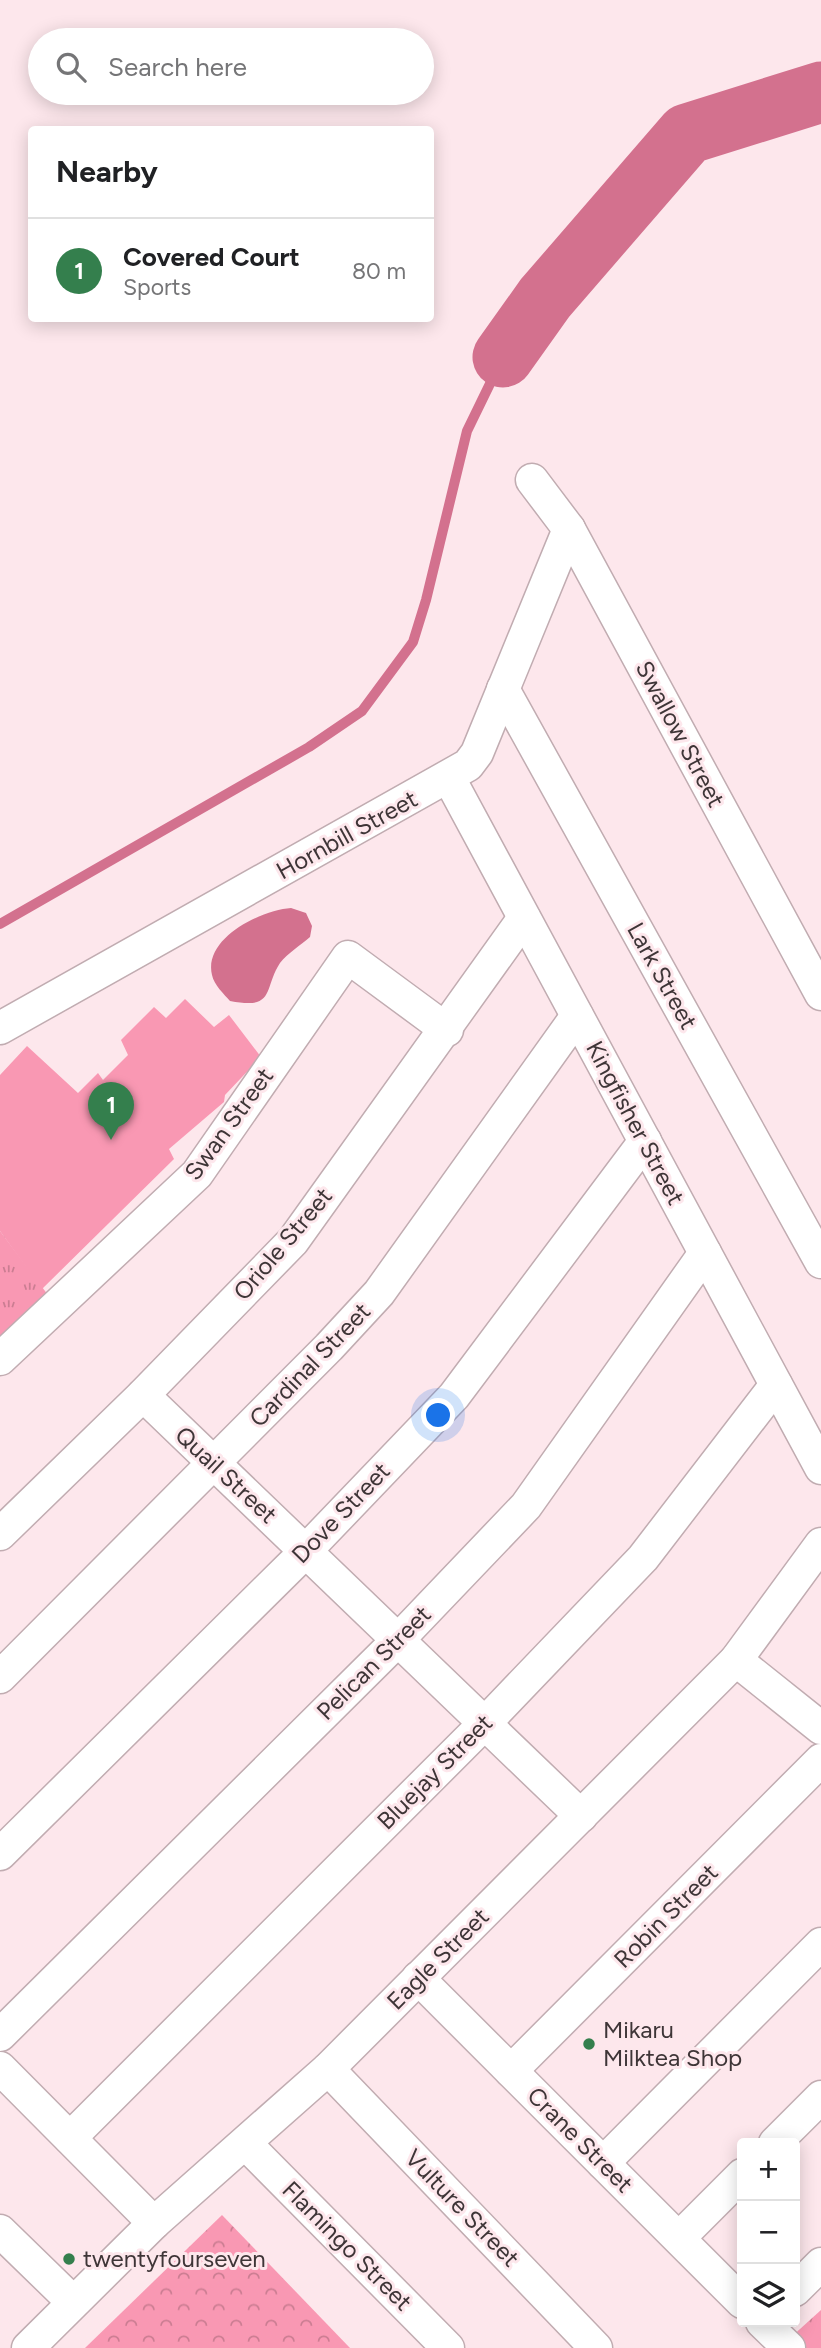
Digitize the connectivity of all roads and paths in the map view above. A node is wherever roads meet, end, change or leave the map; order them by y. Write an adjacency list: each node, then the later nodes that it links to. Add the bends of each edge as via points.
1 (532, 480): 2 (street, Swallow Street)
2 (569, 529): 3 (street, Hornbill Street); 6 (street, Swallow Street)
3 (503, 689): 4 (street, Hornbill Street, via 477,753); 12 (street, Lark Street)
4 (449, 778): 5 (street, Kingfisher Street); 8 (street, Hornbill Street)
5 (524, 918): 7 (street, Kingfisher Street); 9 (street, Oriole Street)
6 (821, 994)
7 (577, 1016): 10 (street, Kingfisher Street); 16 (street, Cardinal Street, via 379,1293)
8 (0, 1028)
9 (447, 1030): 13 (street, Swan Street, via 348,957 197,1174); 15 (street, Oriole Street, via 293,1241)
10 (645, 1141): 11 (street, Kingfisher Street); 20 (street, Dove Street, via 460,1388)
11 (705, 1254): 14 (street, Kingfisher Street); 21 (street, Pelican Street, via 526,1506)
12 (821, 1262)
13 (0, 1359)
14 (776, 1385): 17 (street, Kingfisher Street); 24 (street, Bluejay Street, via 643,1558)
15 (143, 1395): 16 (street, Quail Street); 18 (street, Oriole Street)
16 (212, 1464): 20 (street, Quail Street); 23 (street, Cardinal Street)
17 (821, 1468)
18 (0, 1534)
19 (821, 1544): 22 (street, Eagle Street)
20 (306, 1550): 21 (street, Quail Street); 28 (street, Dove Street)
21 (398, 1640): 24 (street, Quail Street); 31 (street, Pelican Street)
22 (736, 1660): 25 (street); 27 (street, Eagle Street)
23 (0, 1677)
24 (485, 1723): 27 (street, Quail Street); 36 (street, Bluejay Street)
25 (821, 1728)
26 (821, 1760): 34 (street, Robin Street)
27 (581, 1816): 30 (street, Eagle Street)
28 (0, 1854)
29 (821, 1944): 39 (street)
30 (418, 1978): 33 (street, Eagle Street); 34 (street, Crane Street)
31 (0, 2035)
32 (0, 2068): 36 (street)
33 (328, 2068): 38 (street, Eagle Street); 51 (street, Vulture Street)
34 (511, 2071): 39 (street, Crane Street)
35 (821, 2097): 37 (street)
36 (70, 2138): 41 (street)
37 (780, 2138)
38 (246, 2144): 41 (street, Eagle Street); 50 (street, Flamingo Street)
39 (603, 2163): 43 (street, Crane Street)
40 (737, 2180): 43 (street)
41 (155, 2223): 47 (street, Eagle Street)
42 (0, 2231): 47 (street)
43 (679, 2238): 46 (street, Crane Street)
44 (821, 2264): 45 (street)
45 (800, 2285)
46 (737, 2297)
47 (73, 2302): 49 (street, Eagle Street)
48 (767, 2327): 52 (street)
49 (28, 2348)
50 (448, 2348)
51 (596, 2348)
52 (789, 2348)

